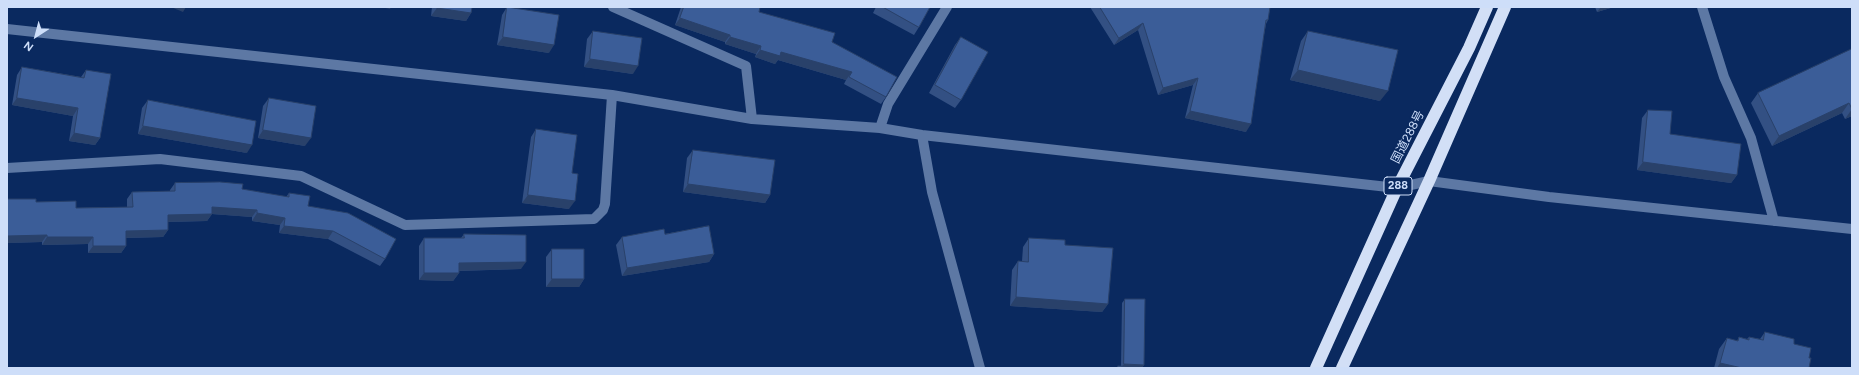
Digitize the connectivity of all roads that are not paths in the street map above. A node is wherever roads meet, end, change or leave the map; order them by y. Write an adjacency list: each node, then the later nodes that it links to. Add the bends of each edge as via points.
1 (614, 7): 8 (street, via 746,66)
2 (947, 7): 9 (street, via 888,104)
3 (1487, 7): 13 (highway, 国道288号 / 288, via 1469,48)
4 (1505, 7): 12 (highway, 288)
5 (1702, 7): 14 (street, via 1724,77 1751,138)
6 (7, 29): 7 (street)
7 (612, 95): 8 (street); 11 (street, via 605,204 594,219 405,225 301,176 160,160)
8 (752, 119): 9 (street)
9 (880, 128): 10 (street)
10 (922, 135): 13 (street); 16 (street, via 932,192)
11 (7, 168)
12 (1429, 180): 13 (street); 14 (street, via 1549,197); 18 (highway, 288)
13 (1397, 188): 17 (highway, 国道288号 / 288)
14 (1774, 221): 15 (street)
15 (1852, 229)
16 (980, 368)
17 (1316, 368)
18 (1342, 368)

